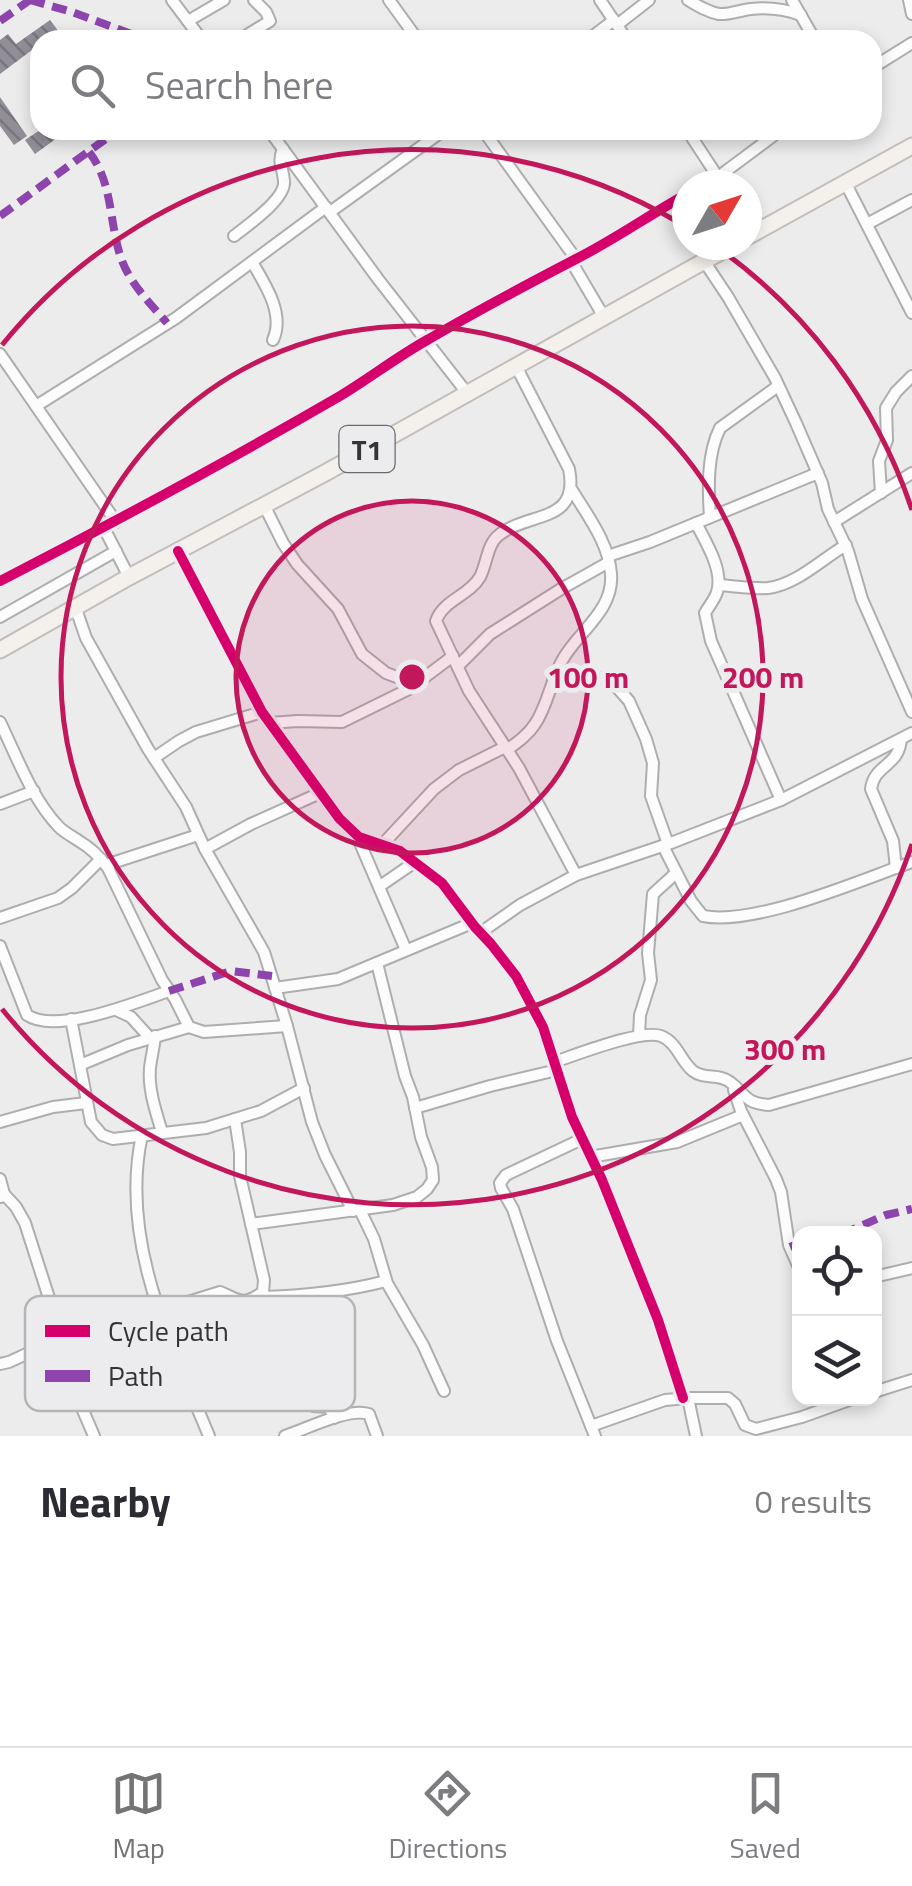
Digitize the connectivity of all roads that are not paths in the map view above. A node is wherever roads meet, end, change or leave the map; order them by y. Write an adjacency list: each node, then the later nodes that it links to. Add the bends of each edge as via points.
1 (172, 0): 12 (street)
2 (224, 0): 12 (street)
3 (254, 0): 15 (street, via 270,21)
4 (389, 0): 16 (street)
5 (600, 0): 13 (street)
6 (649, 0): 13 (street)
7 (688, 0): 11 (street, via 722,15 769,8)
8 (792, 0): 11 (street)
9 (909, 0): 10 (street)
10 (912, 14)
11 (801, 15): 19 (street)
12 (188, 22): 14 (street)
13 (615, 22): 17 (street); 18 (street)
14 (194, 30)
15 (255, 30)
16 (411, 30)
17 (603, 30)
18 (620, 30)
19 (809, 30)
20 (912, 43): 21 (street)
21 (882, 62)
22 (277, 140): 28 (street)
23 (430, 140): 34 (street)
24 (489, 140): 38 (street)
25 (694, 140): 29 (street)
26 (769, 140): 30 (street)
27 (912, 146): 31 (highway)
28 (283, 148): 34 (street); 37 (street, via 283,189)
29 (714, 170)
30 (734, 170)
31 (845, 182): 35 (street); 36 (highway)
32 (912, 200): 35 (street)
33 (672, 203): 38 (street)
34 (328, 210): 40 (street); 44 (street)
35 (867, 224): 41 (street)
36 (762, 226)
37 (234, 236)
38 (574, 260): 42 (street); 44 (street)
39 (704, 261): 42 (highway, T1); 48 (street)
40 (252, 262): 43 (street, via 274,307); 50 (street)
41 (911, 307)
42 (604, 317): 46 (highway, T1)
43 (273, 340)
44 (426, 340): 49 (street); 57 (street)
45 (2, 359): 50 (street)
46 (516, 366): 49 (highway, T1); 53 (street, via 569,468)
47 (912, 376): 54 (street, via 886,408)
48 (778, 386): 51 (street); 56 (street, via 720,428 710,472)
49 (467, 393): 55 (highway, T1)
50 (36, 406): 57 (street)
51 (818, 473): 56 (street); 58 (street)
52 (912, 474): 54 (street)
53 (571, 489): 64 (street); 71 (street, via 557,509 501,532 478,580 439,612 436,621)
54 (881, 493): 58 (street)
55 (264, 505): 62 (highway, T1); 73 (street, via 283,543 338,610 362,654)
56 (710, 517): 59 (street)
57 (116, 522): 60 (street)
58 (834, 522): 61 (street)
59 (696, 523): 64 (street); 67 (street)
60 (104, 528): 63 (street); 66 (street)
61 (846, 545): 67 (street, via 781,585); 75 (street)
62 (178, 550): 65 (highway, T1); 74 (street)
63 (116, 551): 65 (street); 69 (street)
64 (608, 559): 71 (street); 72 (street, via 609,594)
65 (129, 577): 68 (highway, T1)
66 (0, 581)
67 (719, 585): 83 (street, via 705,613 711,641)
68 (76, 606): 70 (highway, T1); 80 (street, via 86,638)
69 (0, 617)
70 (0, 650)
71 (455, 661): 73 (street); 79 (street)
72 (553, 678): 79 (street, via 537,721); 88 (street, via 604,678 629,701 653,763 651,796)
73 (415, 684): 77 (street, via 342,722)
74 (262, 712): 77 (street); 80 (street, via 196,732)
75 (912, 712)
76 (0, 722): 81 (street)
77 (269, 723): 82 (street)
78 (906, 736): 83 (street); 93 (street, via 894,760 876,773 871,790 893,841)
79 (506, 748): 87 (street, via 458,770); 95 (street)
80 (154, 758): 86 (street)
81 (34, 791): 84 (street); 90 (street, via 62,831)
82 (320, 793): 85 (street); 89 (street)
83 (780, 800): 88 (street)
84 (0, 804)
85 (356, 834): 87 (street); 96 (street)
86 (198, 835): 89 (street); 90 (street)
87 (382, 845): 91 (street)
88 (666, 845): 94 (street); 95 (street)
89 (205, 849): 103 (street, via 264,952)
90 (103, 862): 97 (street, via 58,898); 104 (street)
91 (414, 862): 96 (street); 98 (street, via 442,883)
92 (912, 862): 93 (street)
93 (896, 868): 94 (street, via 721,919 703,916)
94 (676, 874): 109 (street, via 652,894 651,980)
95 (576, 875): 99 (street)
96 (380, 886): 101 (street)
97 (0, 918)
98 (472, 922): 99 (street); 101 (street)
99 (480, 932): 113 (street, via 516,976)
100 (0, 946): 106 (street, via 27,1015 43,1022)
101 (406, 950): 102 (street)
102 (378, 964): 103 (street, via 338,979); 117 (street)
103 (275, 988): 108 (street)
104 (169, 991): 105 (street); 107 (street)
105 (115, 1010): 106 (street); 110 (street)
106 (72, 1019): 111 (street)
107 (189, 1026): 108 (street, via 204,1032); 110 (street)
108 (287, 1026): 115 (street)
109 (639, 1036): 113 (street); 114 (street, via 662,1036 688,1068)
110 (152, 1037): 111 (street); 121 (street, via 150,1084)
111 (80, 1064): 116 (street)
112 (912, 1064): 114 (street, via 769,1105 746,1099)
113 (555, 1066): 117 (street); 123 (street)
114 (732, 1084): 118 (street)
115 (304, 1088): 119 (street); 127 (street, via 325,1155)
116 (86, 1102): 120 (street); 122 (street, via 90,1122 102,1135)
117 (415, 1108): 127 (street, via 432,1167 428,1190 393,1205)
118 (743, 1115): 124 (street, via 677,1142); 129 (street, via 776,1178)
119 (235, 1119): 121 (street); 128 (street)
120 (0, 1122)
121 (162, 1132): 122 (street)
122 (142, 1135): 134 (street, via 135,1198)
123 (582, 1140): 124 (street); 148 (street, via 500,1183)
124 (590, 1157): 142 (street)
125 (0, 1179): 126 (street)
126 (2, 1196): 133 (street, via 25,1223)
127 (356, 1210): 128 (street); 132 (street, via 374,1239)
128 (251, 1224): 135 (street, via 264,1280)
129 (792, 1252)
130 (912, 1268): 131 (street)
131 (882, 1275)
132 (386, 1281): 136 (street); 141 (street)
133 (48, 1296)
134 (156, 1296)
135 (260, 1296)
136 (278, 1296)
137 (25, 1356): 138 (street)
138 (0, 1364)
139 (912, 1380): 140 (street)
140 (882, 1389)
141 (444, 1391)
142 (685, 1398): 143 (street, via 728,1398 745,1425 756,1429); 148 (street); 153 (street)
143 (827, 1406)
144 (83, 1411): 149 (street)
145 (199, 1411): 150 (street)
146 (331, 1411): 147 (street)
147 (334, 1418): 151 (street); 152 (street, via 369,1414)
148 (593, 1431)
149 (94, 1436)
150 (209, 1436)
151 (285, 1436)
152 (377, 1436)
153 (696, 1436)

